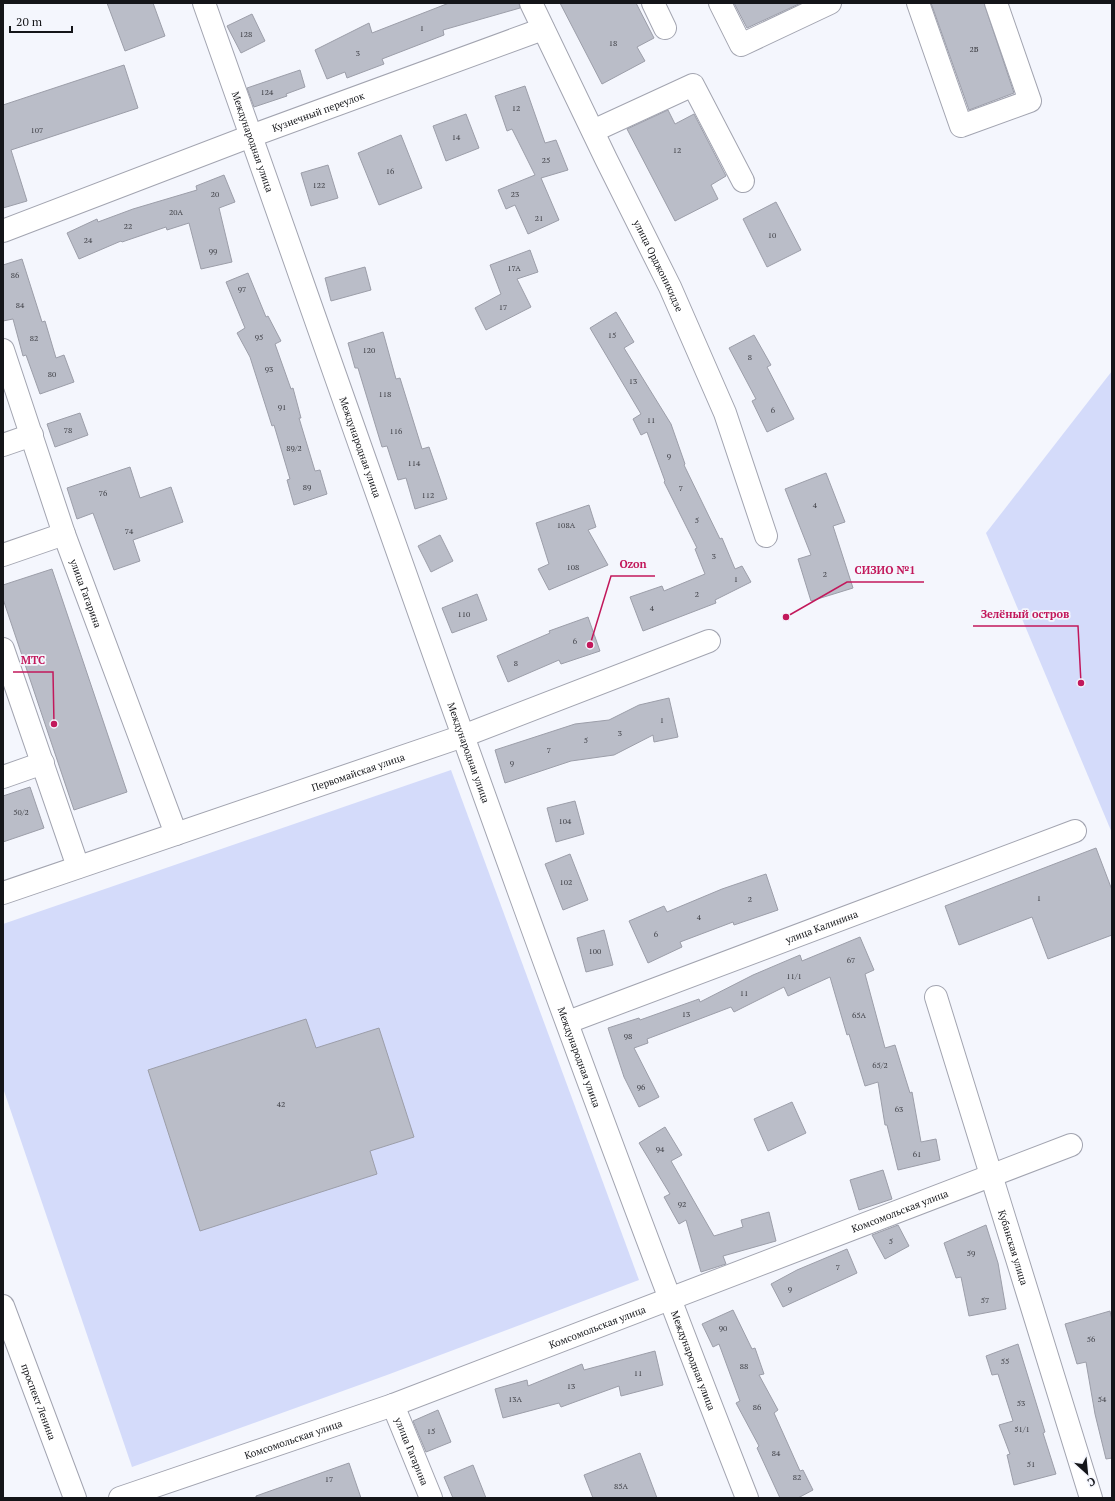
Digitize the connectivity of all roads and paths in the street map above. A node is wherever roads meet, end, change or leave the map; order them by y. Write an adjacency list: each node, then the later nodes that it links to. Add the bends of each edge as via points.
1 (204, 3): 11 (street, Международная улица)
2 (531, 3): 8 (street, улица Орджоникидзе)
3 (653, 3): 9 (street)
4 (720, 3): 5 (street, via 741,45)
5 (830, 3)
6 (918, 3): 7 (street, via 962,126 1030,101)
7 (996, 3)
8 (543, 28): 10 (street, улица Орджоникидзе); 11 (street, Кузнечный переулок)
9 (665, 28)
10 (593, 132): 12 (street, via 693,85); 18 (street, улица Орджоникидзе, via 670,287 725,413)
11 (251, 136): 13 (street, Кузнечный переулок); 22 (street, Международная улица)
12 (743, 182)
13 (3, 231)
14 (3, 350): 15 (street, улица Гагарина)
15 (32, 435): 16 (street); 17 (street, улица Гагарина)
16 (3, 445)
17 (64, 534): 19 (street); 26 (street, улица Гагарина)
18 (766, 536)
19 (3, 554)
20 (709, 641): 22 (street, Первомайская улица)
21 (3, 649): 23 (street)
22 (463, 736): 26 (street, Первомайская улица); 30 (street, Международная улица)
23 (42, 763): 24 (street); 27 (street)
24 (3, 777)
25 (1075, 831): 30 (street, улица Калинина)
26 (176, 834): 27 (street, Первомайская улица)
27 (78, 867): 28 (street, Первомайская улица)
28 (3, 893)
29 (936, 997): 32 (street, Кубанская улица)
30 (568, 1022): 33 (street, Международная улица)
31 (1070, 1145): 32 (street, Комсомольская улица)
32 (990, 1175): 33 (street, Комсомольская улица); 40 (street, Кубанская улица)
33 (669, 1299): 35 (street, Комсомольская улица); 39 (street, Международная улица)
34 (3, 1306): 36 (street, проспект Ленина)
35 (393, 1404): 37 (street, Комсомольская улица); 38 (street, улица Гагарина)
36 (75, 1498)
37 (120, 1498)
38 (431, 1498)
39 (747, 1498)
40 (1091, 1498)

